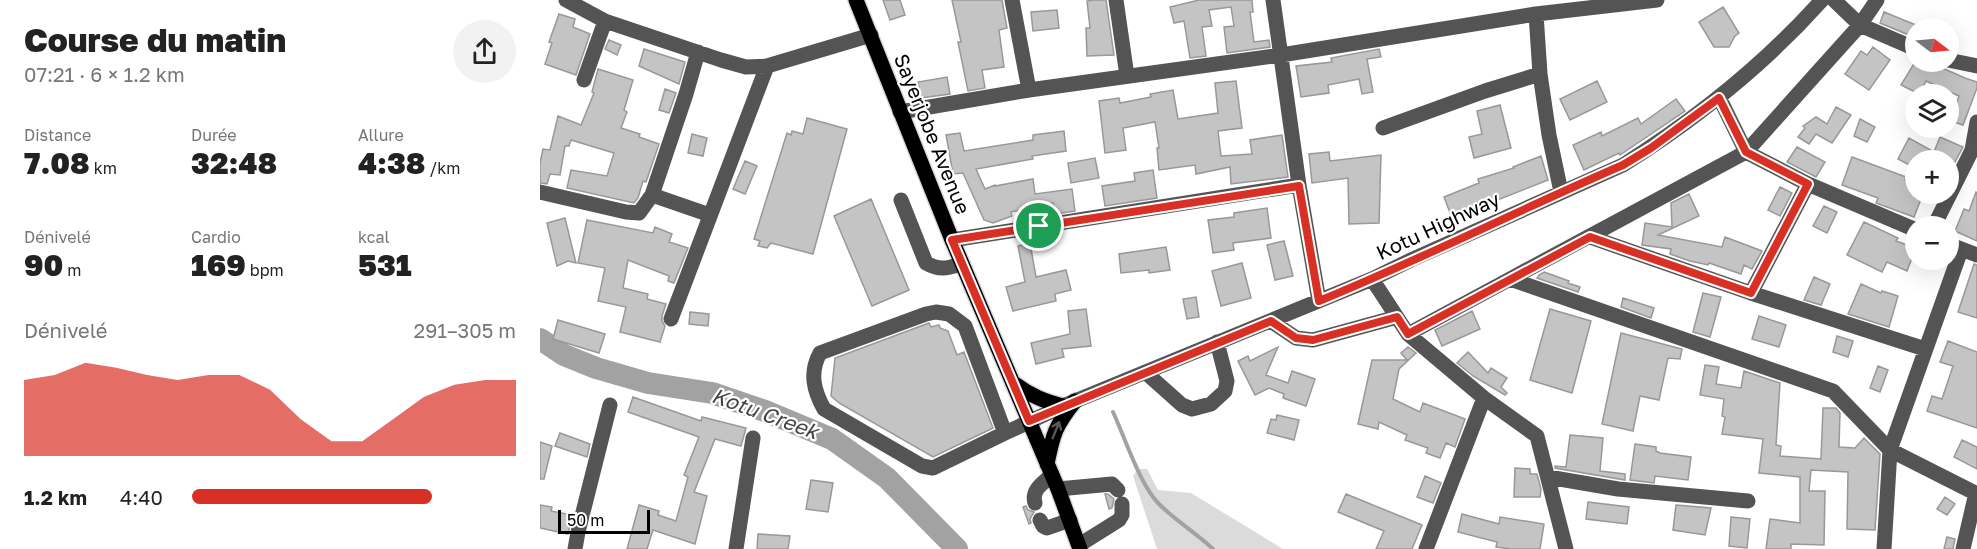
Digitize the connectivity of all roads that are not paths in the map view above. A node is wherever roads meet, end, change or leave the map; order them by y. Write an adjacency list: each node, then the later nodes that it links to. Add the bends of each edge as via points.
1 (566, 0): 11 (street)
2 (856, 0): 13 (main road, Sayerjobe Avenue)
3 (1012, 0): 23 (street)
4 (1116, 0): 21 (street)
5 (1273, 0): 16 (street)
6 (1657, 0): 10 (street)
7 (1822, 0): 24 (street, Kotu Highway, via 1787,38)
8 (1834, 0): 12 (street)
9 (1877, 0): 12 (street)
10 (1536, 14): 16 (street); 20 (street)
11 (605, 21): 15 (street); 22 (street)
12 (1860, 25): 14 (street); 29 (street)
13 (871, 35): 18 (street); 25 (main road, Sayerjobe Avenue)
14 (1905, 43)
15 (698, 52): 18 (street, via 746,67); 34 (street)
16 (1281, 55): 21 (street); 31 (street)
17 (1959, 62): 19 (street)
18 (767, 66): 36 (street)
19 (1977, 66)
20 (1540, 74): 27 (street); 33 (street)
21 (1127, 76): 23 (street)
22 (584, 80)
23 (1029, 90): 25 (street)
24 (1719, 98): 29 (street); 33 (street, Kotu Highway, via 1623,165)
25 (900, 112): 40 (main road, Sayerjobe Avenue)
26 (1977, 122): 28 (street)
27 (1383, 128)
28 (1975, 150): 37 (street)
29 (1746, 152): 30 (street); 39 (street)
30 (1808, 184): 38 (street); 47 (street)
31 (1299, 186): 40 (street); 48 (street)
32 (540, 192): 34 (street, via 639,213)
33 (1561, 192): 45 (street, Kotu Highway)
34 (652, 195): 36 (street)
35 (901, 200): 43 (street, via 926,263 945,269)
36 (710, 215): 50 (street)
37 (1939, 216)
38 (1905, 225)
39 (1590, 237): 46 (street); 47 (street)
40 (952, 240): 43 (main road, Sayerjobe Avenue)
41 (1959, 249): 42 (street)
42 (1977, 255)
43 (962, 264): 56 (main road, Sayerjobe Avenue)
44 (1947, 270): 54 (street)
45 (1372, 279): 48 (street, Kotu Highway); 49 (street)
46 (1510, 279): 52 (street); 63 (street, via 1833,391)
47 (1751, 293): 54 (street)
48 (1319, 301): 51 (street, Kotu Highway)
49 (1397, 317): 51 (street, via 1313,340 1296,338); 52 (street)
50 (671, 319)
51 (1271, 321): 53 (street, Kotu Highway)
52 (1408, 334): 57 (street)
53 (1217, 342): 55 (street, Kotu Highway); 55 (street, via 1227,381 1225,391 1211,404 1192,409 1182,405)
54 (1925, 349): 63 (street)
55 (1145, 372): 58 (street, Kotu Highway)
56 (1013, 382): 58 (main road, via 1038,399); 60 (main road, Sayerjobe Avenue)
57 (1484, 398): 65 (street, via 1537,436); 74 (street)
58 (1069, 404): 60 (street, Kotu Highway); 64 (main road, one-way to 58, via 1054,433)
59 (610, 405): 72 (street)
60 (1029, 421): 61 (street, Kotu Highway); 64 (main road, Sayerjobe Avenue)
61 (1005, 433): 61 (street, Kotu Highway, via 933,468 922,466 824,409 816,394 815,363 820,353 926,314 949,314 965,326)
62 (753, 438): 73 (street)
63 (1890, 450): 66 (street); 76 (street)
64 (1052, 476): 68 (street, via 1035,490); 70 (main road, Sayerjobe Avenue); 71 (street, via 1112,484 1120,497 1119,520)
65 (1548, 477): 67 (street, via 1618,489); 75 (street)
66 (1977, 494): 77 (street)
67 (1748, 501)
68 (1035, 503)
69 (1040, 520): 70 (street, via 1047,528)
70 (1070, 520): 71 (main road, Sayerjobe Avenue)
71 (1079, 547)
72 (575, 549)
73 (736, 549)
74 (1426, 549)
75 (1566, 549)
76 (1884, 549)
77 (1963, 549)

